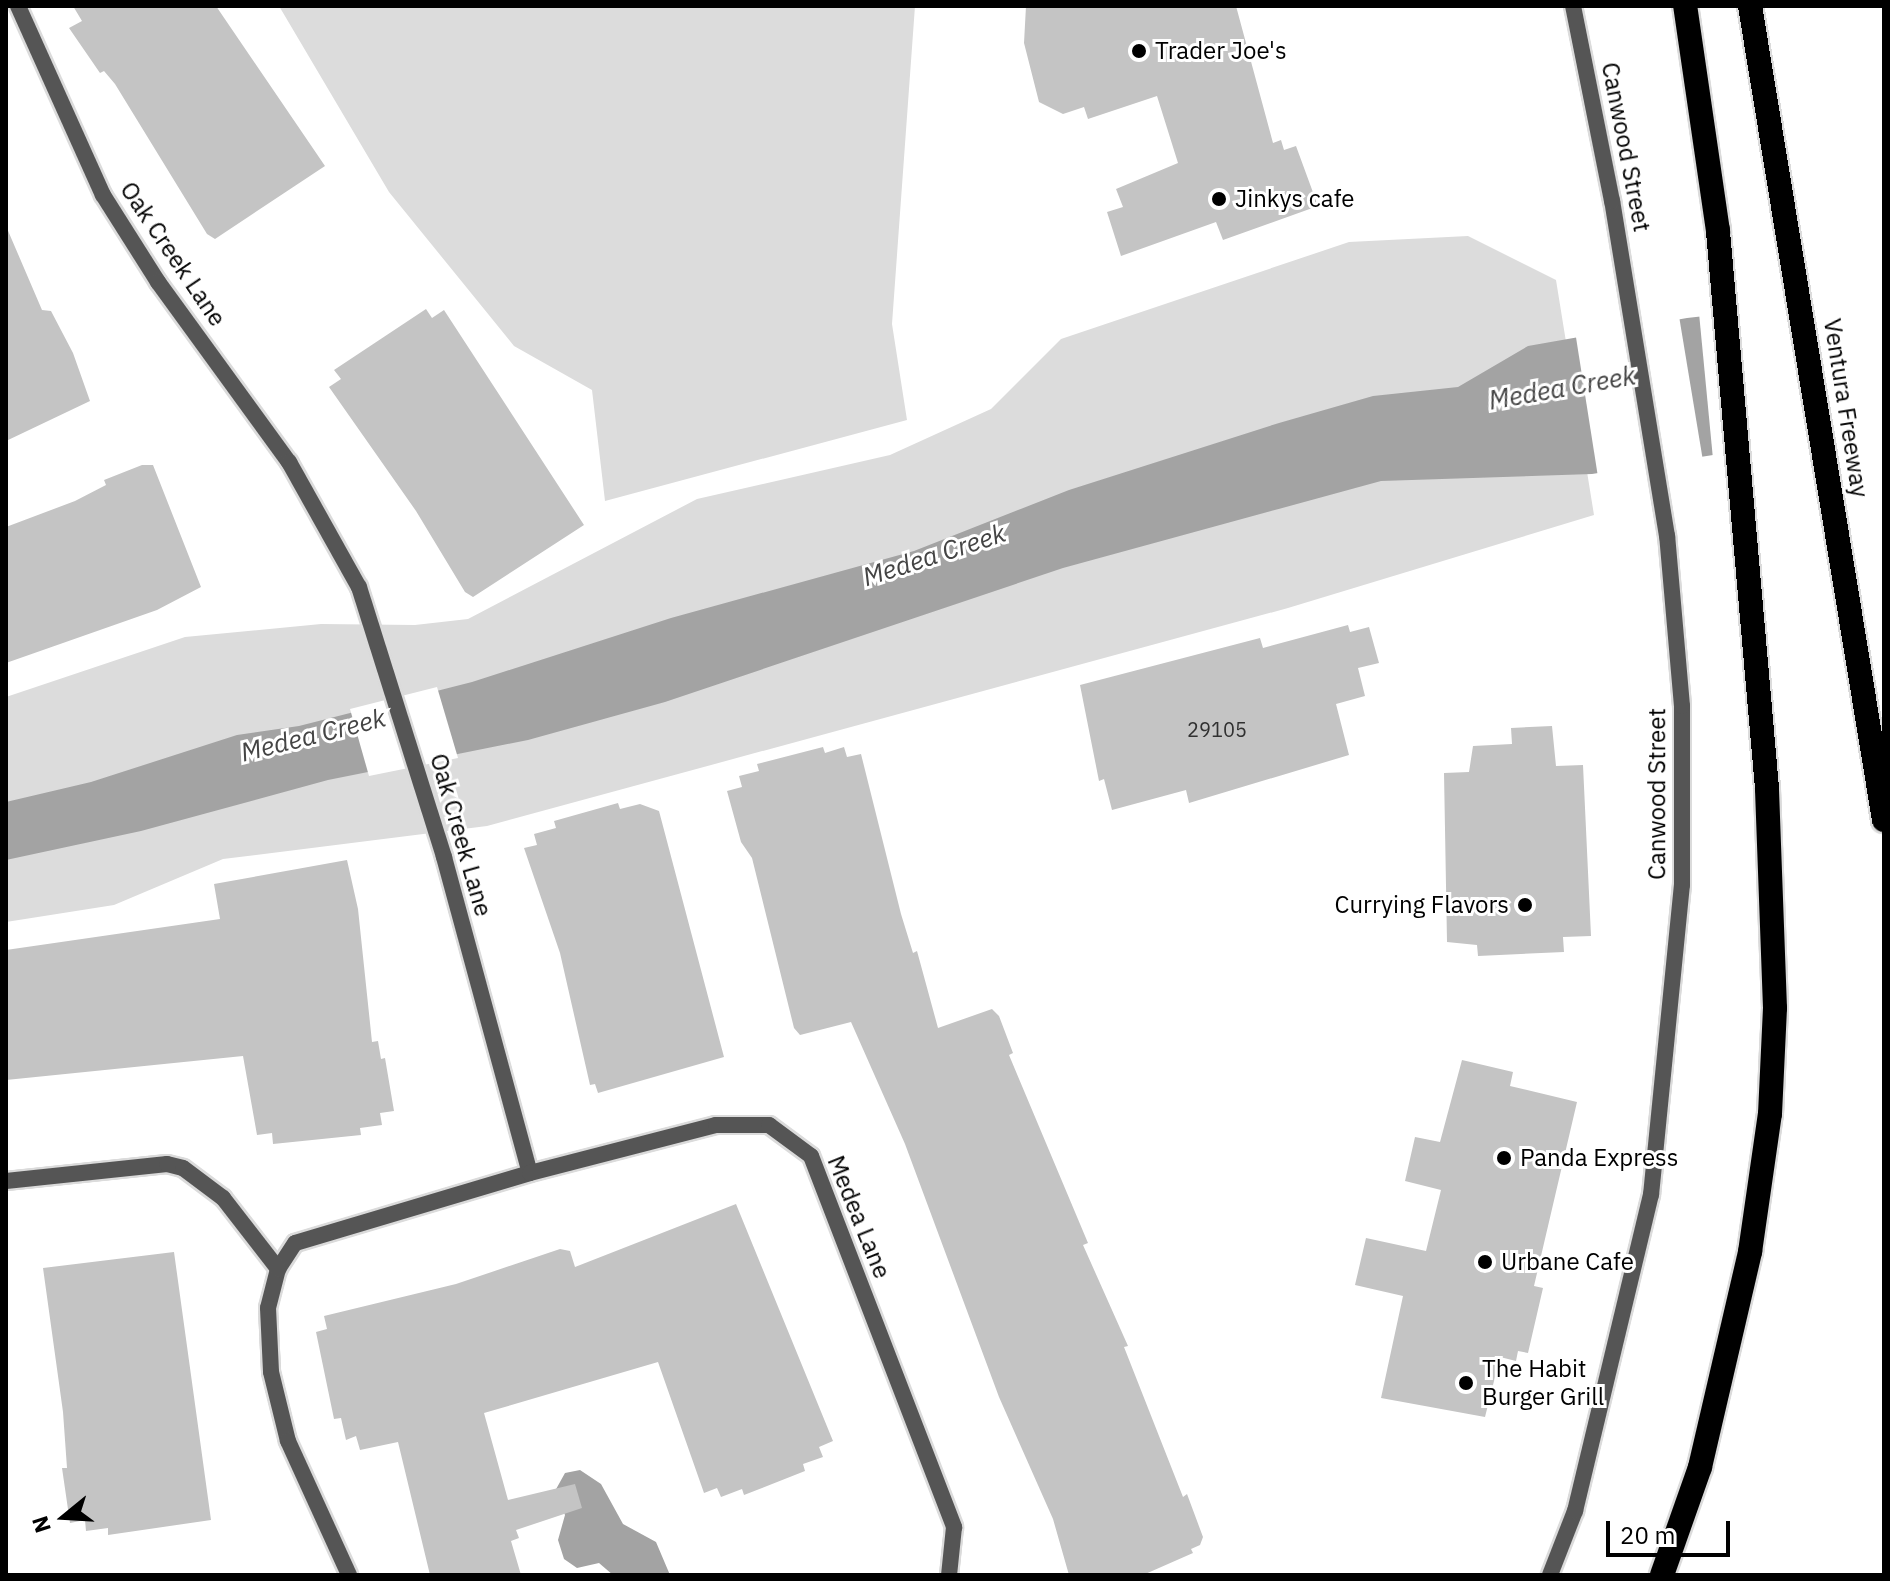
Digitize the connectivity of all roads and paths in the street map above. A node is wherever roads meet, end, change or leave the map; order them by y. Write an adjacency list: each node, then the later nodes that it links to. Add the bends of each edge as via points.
1 (18, 6): 6 (street, Oak Creek Lane, via 103,195 158,282 289,462 359,587 444,857)
2 (1573, 6): 11 (street, Canwood Street, via 1663,507 1682,706 1682,885 1651,1195 1575,1511)
3 (1685, 6): 12 (highway, via 1718,231 1767,788 1775,1008 1759,1207 1700,1467)
4 (1750, 6): 5 (highway, Ventura Freeway)
5 (1884, 820)
6 (530, 1173): 8 (street, via 295,1243); 10 (street, Medea Lane, via 716,1125 769,1125 811,1156 954,1527)
7 (6, 1181): 8 (street, via 167,1164 183,1168 223,1198)
8 (278, 1269): 9 (street, via 268,1308 271,1372 288,1441)
9 (349, 1575)
10 (949, 1575)
11 (1550, 1575)
12 (1662, 1575)

